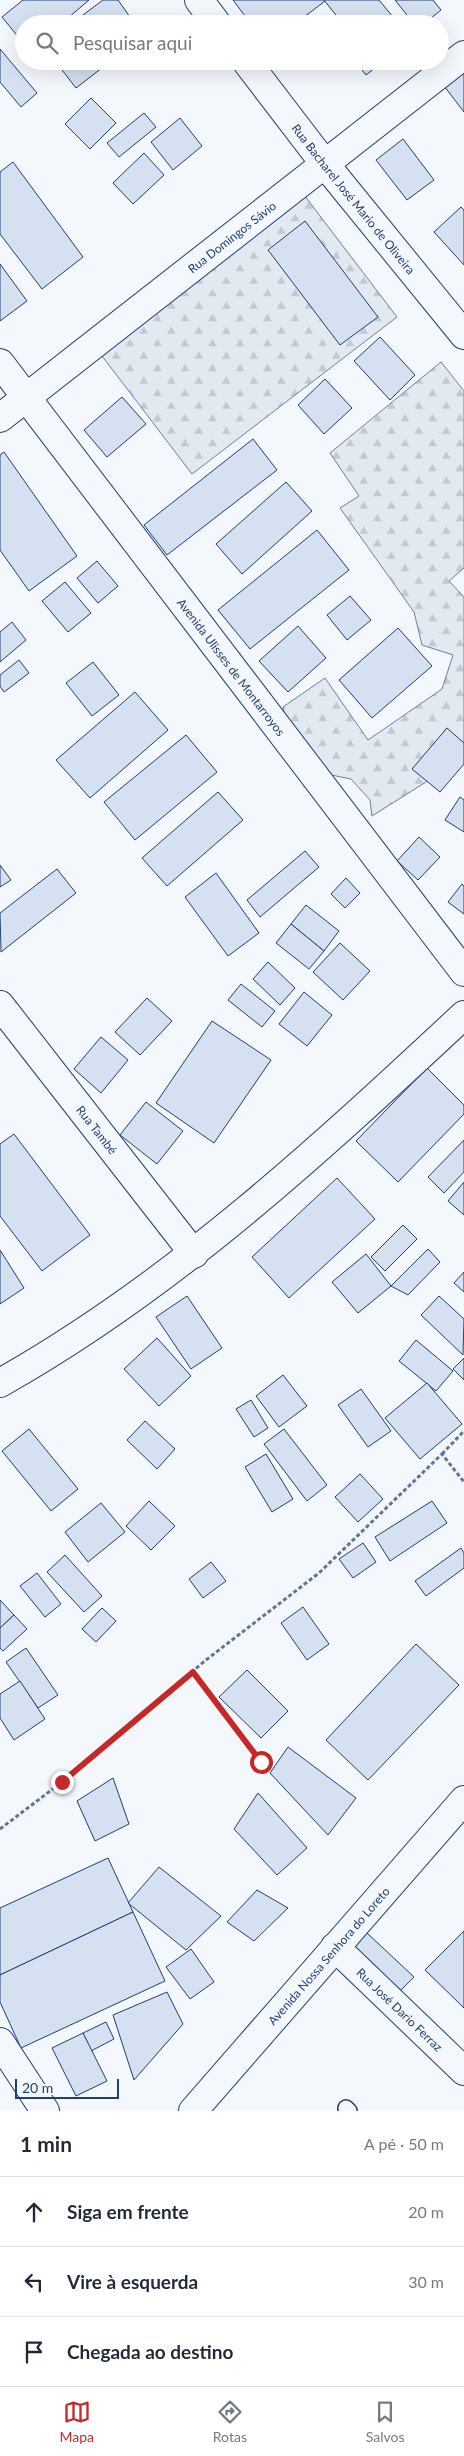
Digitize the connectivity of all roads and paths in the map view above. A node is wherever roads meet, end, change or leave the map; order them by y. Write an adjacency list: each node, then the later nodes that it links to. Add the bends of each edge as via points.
1 (199, 0): 2 (street)
2 (210, 15)
3 (464, 56): 4 (street, Rua Domingos Sávio)
4 (449, 67)
5 (253, 70): 7 (street, Rua Bacharel José Mario de Oliveira)
6 (446, 70): 7 (street, Rua Domingos Sávio)
7 (324, 163): 8 (street, Rua Bacharel José Mario de Oliveira); 10 (street, Rua Domingos Sávio)
8 (464, 335)
9 (0, 363): 10 (street, Avenida Ulisses de Montarroyos)
10 (26, 396): 11 (street, Rua Domingos Sávio); 12 (street, Avenida Ulisses de Montarroyos)
11 (0, 418)
12 (464, 972)
13 (0, 1005): 15 (street, Rua També)
14 (464, 1015): 15 (street, via 318,1151)
15 (194, 1254): 16 (street, via 50,1355)
16 (0, 1383)
17 (464, 1431): 18 (path)
18 (442, 1454): 19 (path); 20 (path, via 319,1573)
19 (464, 1482)
20 (193, 1672): 21 (path); 23 (path, via 62,1782)
21 (261, 1762)
22 (464, 1800): 24 (street, Avenida Nossa Senhora do Loreto)
23 (0, 1829)
24 (336, 1947): 26 (street, Rua José Dario Ferraz); 28 (street, Avenida Nossa Senhora do Loreto)
25 (0, 2042): 27 (street)
26 (464, 2072)
27 (45, 2111)
28 (192, 2111)

